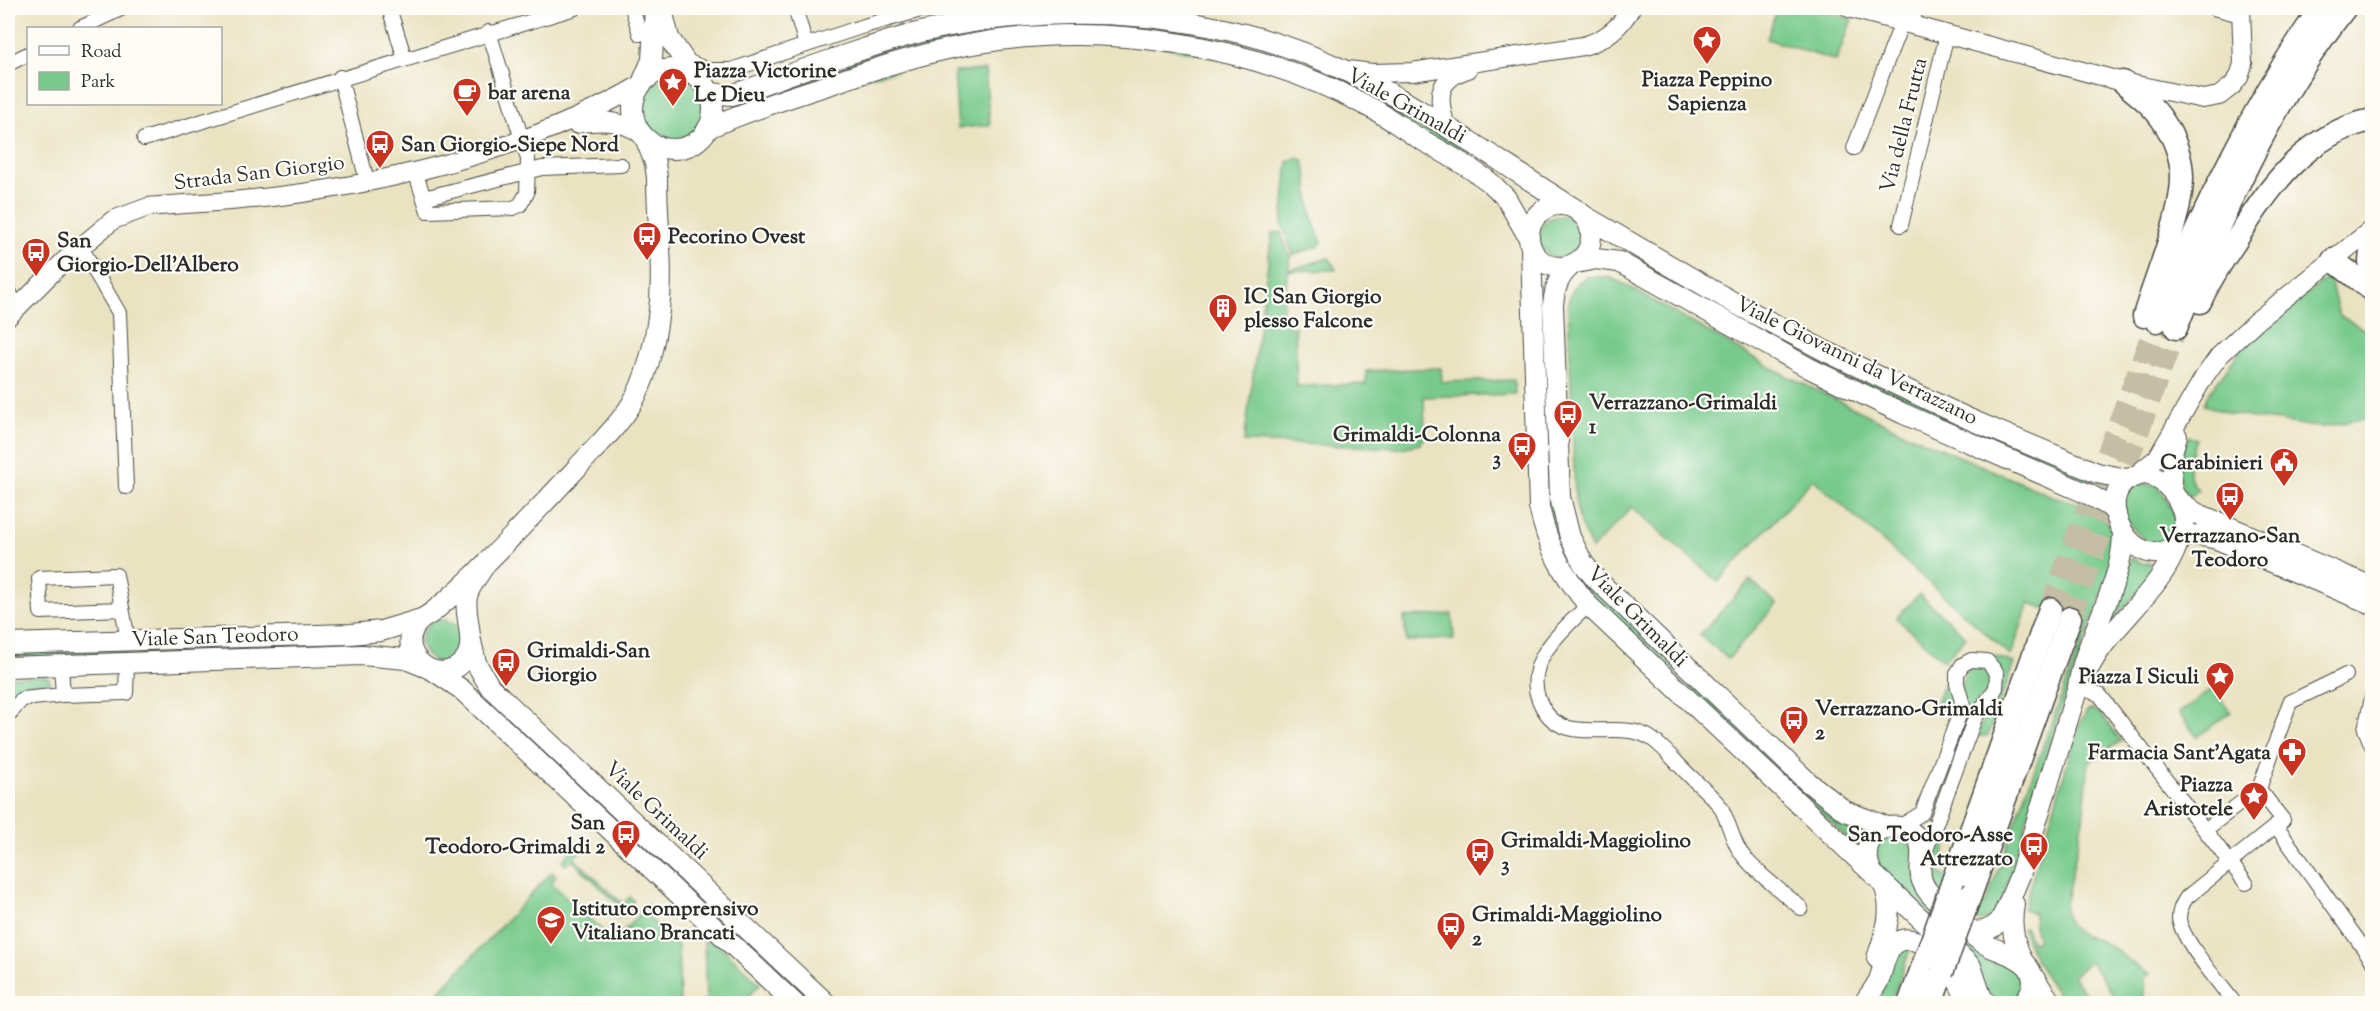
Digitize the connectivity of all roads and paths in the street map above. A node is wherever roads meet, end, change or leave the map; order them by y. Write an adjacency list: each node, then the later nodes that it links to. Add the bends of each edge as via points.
1 (123, 8): 15 (street)
2 (389, 8): 24 (street)
3 (575, 8): 19 (street)
4 (632, 8): 20 (street)
5 (655, 8): 33 (main road, via 652,60)
6 (662, 8): 25 (main road, via 669,38)
7 (795, 8): 22 (street)
8 (928, 8): 22 (street)
9 (1631, 8): 26 (street, via 1615,30 1594,43)
10 (1849, 8): 17 (street)
11 (1916, 8): 17 (street)
12 (2213, 8): 16 (street)
13 (2321, 8): 43 (main road, via 2291,50)
14 (2344, 8): 43 (main road, via 2279,106)
15 (107, 11): 18 (street)
16 (2241, 11): 32 (street, via 2243,64 2239,77 2219,96 2203,99)
17 (1907, 24): 21 (street); 42 (street)
18 (82, 27)
19 (489, 32): 24 (street); 40 (street)
20 (640, 34)
21 (1947, 34): 32 (street); 50 (street, Via della Frutta)
22 (806, 45): 29 (street)
23 (27, 54): 27 (street)
24 (405, 59): 31 (street)
25 (684, 59): 29 (street, via 699,68); 30 (main road)
26 (1488, 62): 28 (street, via 1412,72); 36 (street, via 1455,73 1442,88 1439,99)
27 (8, 64)
28 (1344, 69): 34 (main road, via 1282,45 1193,23 1132,15 1049,14 1003,17 922,32 732,95); 36 (main road)
29 (731, 70): 30 (street)
30 (696, 76): 33 (main road, via 667,69); 34 (main road)
31 (340, 77): 39 (street); 47 (street)
32 (2123, 82): 61 (main road, via 2162,119 2179,156 2181,195 2175,219)
33 (641, 84): 38 (street); 41 (main road, via 633,104 635,124)
34 (710, 93): 37 (main road, via 713,111)
35 (2373, 120): 61 (main road, via 2326,137 2301,154 2282,175 2204,292)
36 (1446, 126): 49 (main road)
37 (708, 128): 41 (main road, via 688,146 672,149); 53 (main road, Viale Grimaldi, via 886,65 967,45 1005,39 1098,36 1192,45 1305,78 1374,109 1492,184 1506,198)
38 (548, 129): 40 (street, Strada San Giorgio); 41 (street, via 608,120 629,125)
39 (144, 139)
40 (522, 139): 45 (street, Strada San Giorgio); 46 (street)
41 (650, 145): 68 (main road, via 660,295 653,343 641,385 609,434)
42 (1854, 148)
43 (2245, 149): 61 (main road, via 2190,241)
44 (621, 165): 46 (street)
45 (415, 171): 47 (street, Strada San Giorgio); 48 (street)
46 (528, 171): 48 (street); 48 (street, via 527,193 520,205 513,208 428,211)
47 (367, 181): 54 (street, Strada San Giorgio, via 280,196 148,207 113,220)
48 (424, 198)
49 (1578, 211): 53 (main road, via 1557,206 1540,213 1534,220); 56 (main road, via 1589,225 1591,239 1586,253); 63 (main road, via 1738,305 1899,387 2097,473)
50 (1901, 225)
51 (2373, 229): 55 (street)
52 (2373, 240): 57 (main road)
53 (1530, 243): 56 (main road, via 1536,256 1553,266); 71 (main road, Viale Grimaldi, via 1539,507 1547,542 1566,577)
54 (81, 247): 60 (street, Strada San Giorgio); 64 (street, via 119,313)
55 (2334, 261): 59 (main road); 62 (street, via 2236,338)
56 (1575, 264): 66 (main road, Viale Giovanni da Verrazzano, via 1596,259 1619,262 1809,368 2090,495 2109,506); 90 (main road, via 1559,277 1554,304 1560,497 1576,551 1607,592 1808,782 1845,811)
57 (2373, 270)
58 (8, 289): 60 (street)
59 (2373, 290)
60 (12, 313)
61 (2166, 324)
62 (2190, 400): 63 (street, via 2157,458); 65 (street, via 2172,456)
63 (2131, 477): 65 (main road, via 2154,476 2164,481); 66 (main road, via 2117,491)
64 (126, 487)
65 (2175, 495): 67 (main road, via 2184,518); 69 (main road, via 2196,513)
66 (2119, 522): 67 (main road, via 2137,547 2150,552 2168,550); 83 (main road, via 2120,559 2081,668)
67 (2180, 540): 70 (main road, via 2199,535 2217,540); 83 (main road, via 2158,582 2107,640)
68 (485, 565): 74 (main road); 75 (main road, Viale Grimaldi, via 468,594)
69 (2373, 587)
70 (2373, 604)
71 (1588, 605): 94 (main road, Viale Grimaldi); 97 (street, via 1541,658 1535,677 1542,707 1566,727 1632,731 1653,740 1719,805 1746,859)
72 (122, 609): 72 (street, via 116,575 39,578 41,612); 76 (street)
73 (2060, 614): 100 (main road, bridge)
74 (427, 616): 75 (main road, via 444,612 455,615); 76 (main road, via 389,629 351,634); 81 (main road, via 414,628 411,643 415,658)
75 (470, 637): 81 (main road, via 467,656 460,665 450,670); 103 (main road, Viale Grimaldi, via 476,663 490,687)
76 (128, 640): 77 (main road)
77 (8, 644)
78 (127, 664): 79 (main road, Viale San Teodoro); 81 (main road, Viale San Teodoro, via 362,655 406,659); 84 (street, via 126,693)
79 (61, 666): 80 (main road, Viale San Teodoro); 84 (street)
80 (8, 668)
81 (429, 669): 102 (main road, Viale San Teodoro, via 461,689)
82 (2346, 675): 88 (street, via 2290,702)
83 (2078, 687): 91 (street, via 2099,694); 95 (main road)
84 (63, 695): 86 (street, via 22,699)
85 (2373, 697): 87 (street, via 2365,729)
86 (8, 716)
87 (2373, 746)
88 (2259, 789): 89 (street, via 2283,820); 91 (street)
89 (2276, 826): 93 (street); 99 (street)
90 (1893, 827): 92 (main road, via 1909,830 1916,836); 92 (street, via 1922,813 1962,705 1956,679 1959,669 1971,660 1987,661 1997,673 1996,688 1975,717); 94 (main road, via 1874,835 1869,844 1867,854)
91 (2205, 830): 93 (street)
92 (1923, 858): 98 (main road, via 1922,880 1928,893)
93 (2231, 862): 96 (street); 111 (street, via 2187,897 2179,916 2183,933)
94 (1876, 874): 104 (main road, via 1889,901 1889,924); 108 (main road, Viale Grimaldi, via 1971,966)
95 (2020, 875): 98 (main road, via 2000,921 1984,931); 101 (main road, via 2012,927 2014,942)
96 (2246, 883)
97 (1800, 908)
98 (1970, 932): 101 (main road)
99 (2373, 960)
100 (1933, 966): 105 (main road); 106 (main road)
101 (2028, 969): 109 (main road, via 2032,989); 110 (main road)
102 (795, 1004)
103 (827, 1004)
104 (1863, 1004): 107 (main road, via 1878,982 1889,950 1906,940 1920,944 1943,961 1961,985)
105 (1909, 1004)
106 (1931, 1004)
107 (1966, 1004)
108 (1987, 1004)
109 (2022, 1004)
110 (2052, 1004)
111 (2235, 1004)

